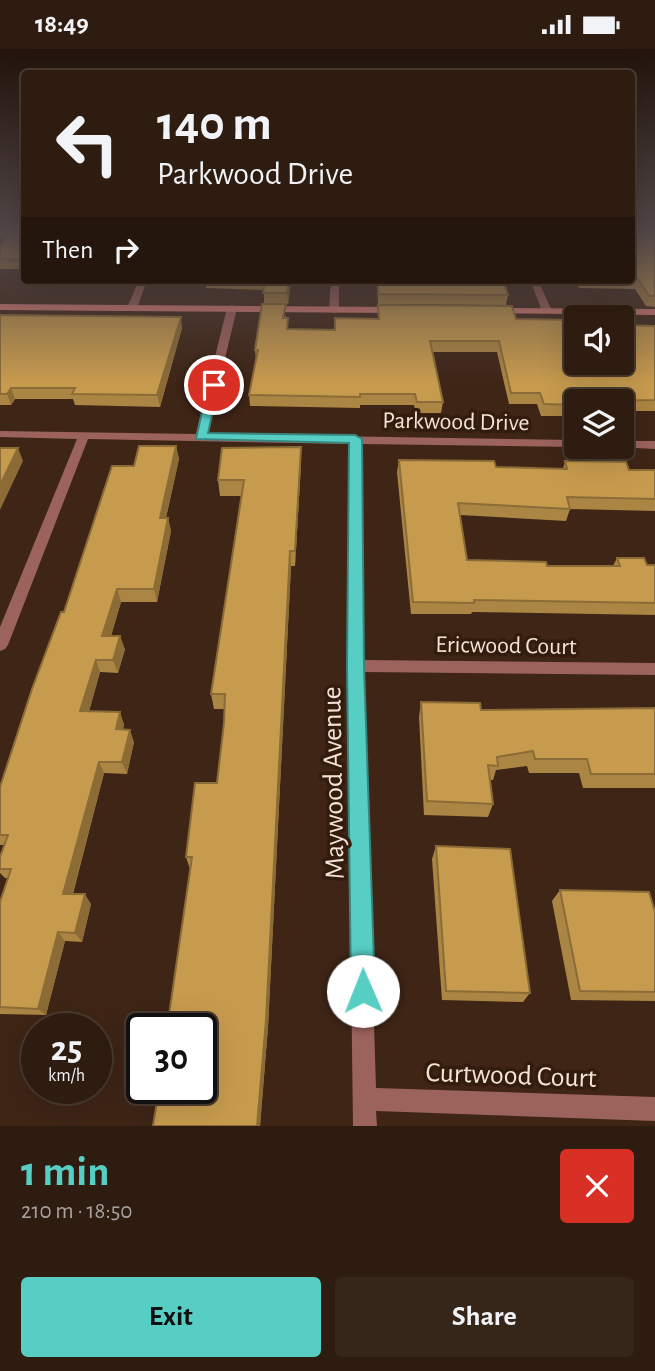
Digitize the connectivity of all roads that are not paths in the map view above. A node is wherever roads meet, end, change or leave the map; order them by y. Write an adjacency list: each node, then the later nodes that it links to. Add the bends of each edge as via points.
1 (141, 284): 5 (street)
2 (335, 284): 7 (street)
3 (536, 284): 10 (street)
4 (0, 307): 5 (street)
5 (132, 308): 6 (street)
6 (232, 308): 7 (street); 14 (street)
7 (334, 310): 8 (street)
8 (413, 310)
9 (480, 311): 10 (street)
10 (547, 311): 11 (street)
11 (655, 312)
12 (0, 434): 13 (street, Parkwood Drive)
13 (84, 435): 14 (street, Parkwood Drive); 19 (street)
14 (201, 436): 15 (street, Parkwood Drive)
15 (355, 439): 16 (street, Parkwood Drive); 20 (street, Maywood Avenue)
16 (564, 444)
17 (634, 445): 18 (street)
18 (655, 445)
19 (0, 645)
20 (355, 666): 21 (street, Ericwood Court); 22 (street, Maywood Avenue)
21 (655, 669)
22 (365, 1099): 23 (street, Curtwood Court); 24 (street, Maywood Avenue)
23 (655, 1109)
24 (365, 1126)

